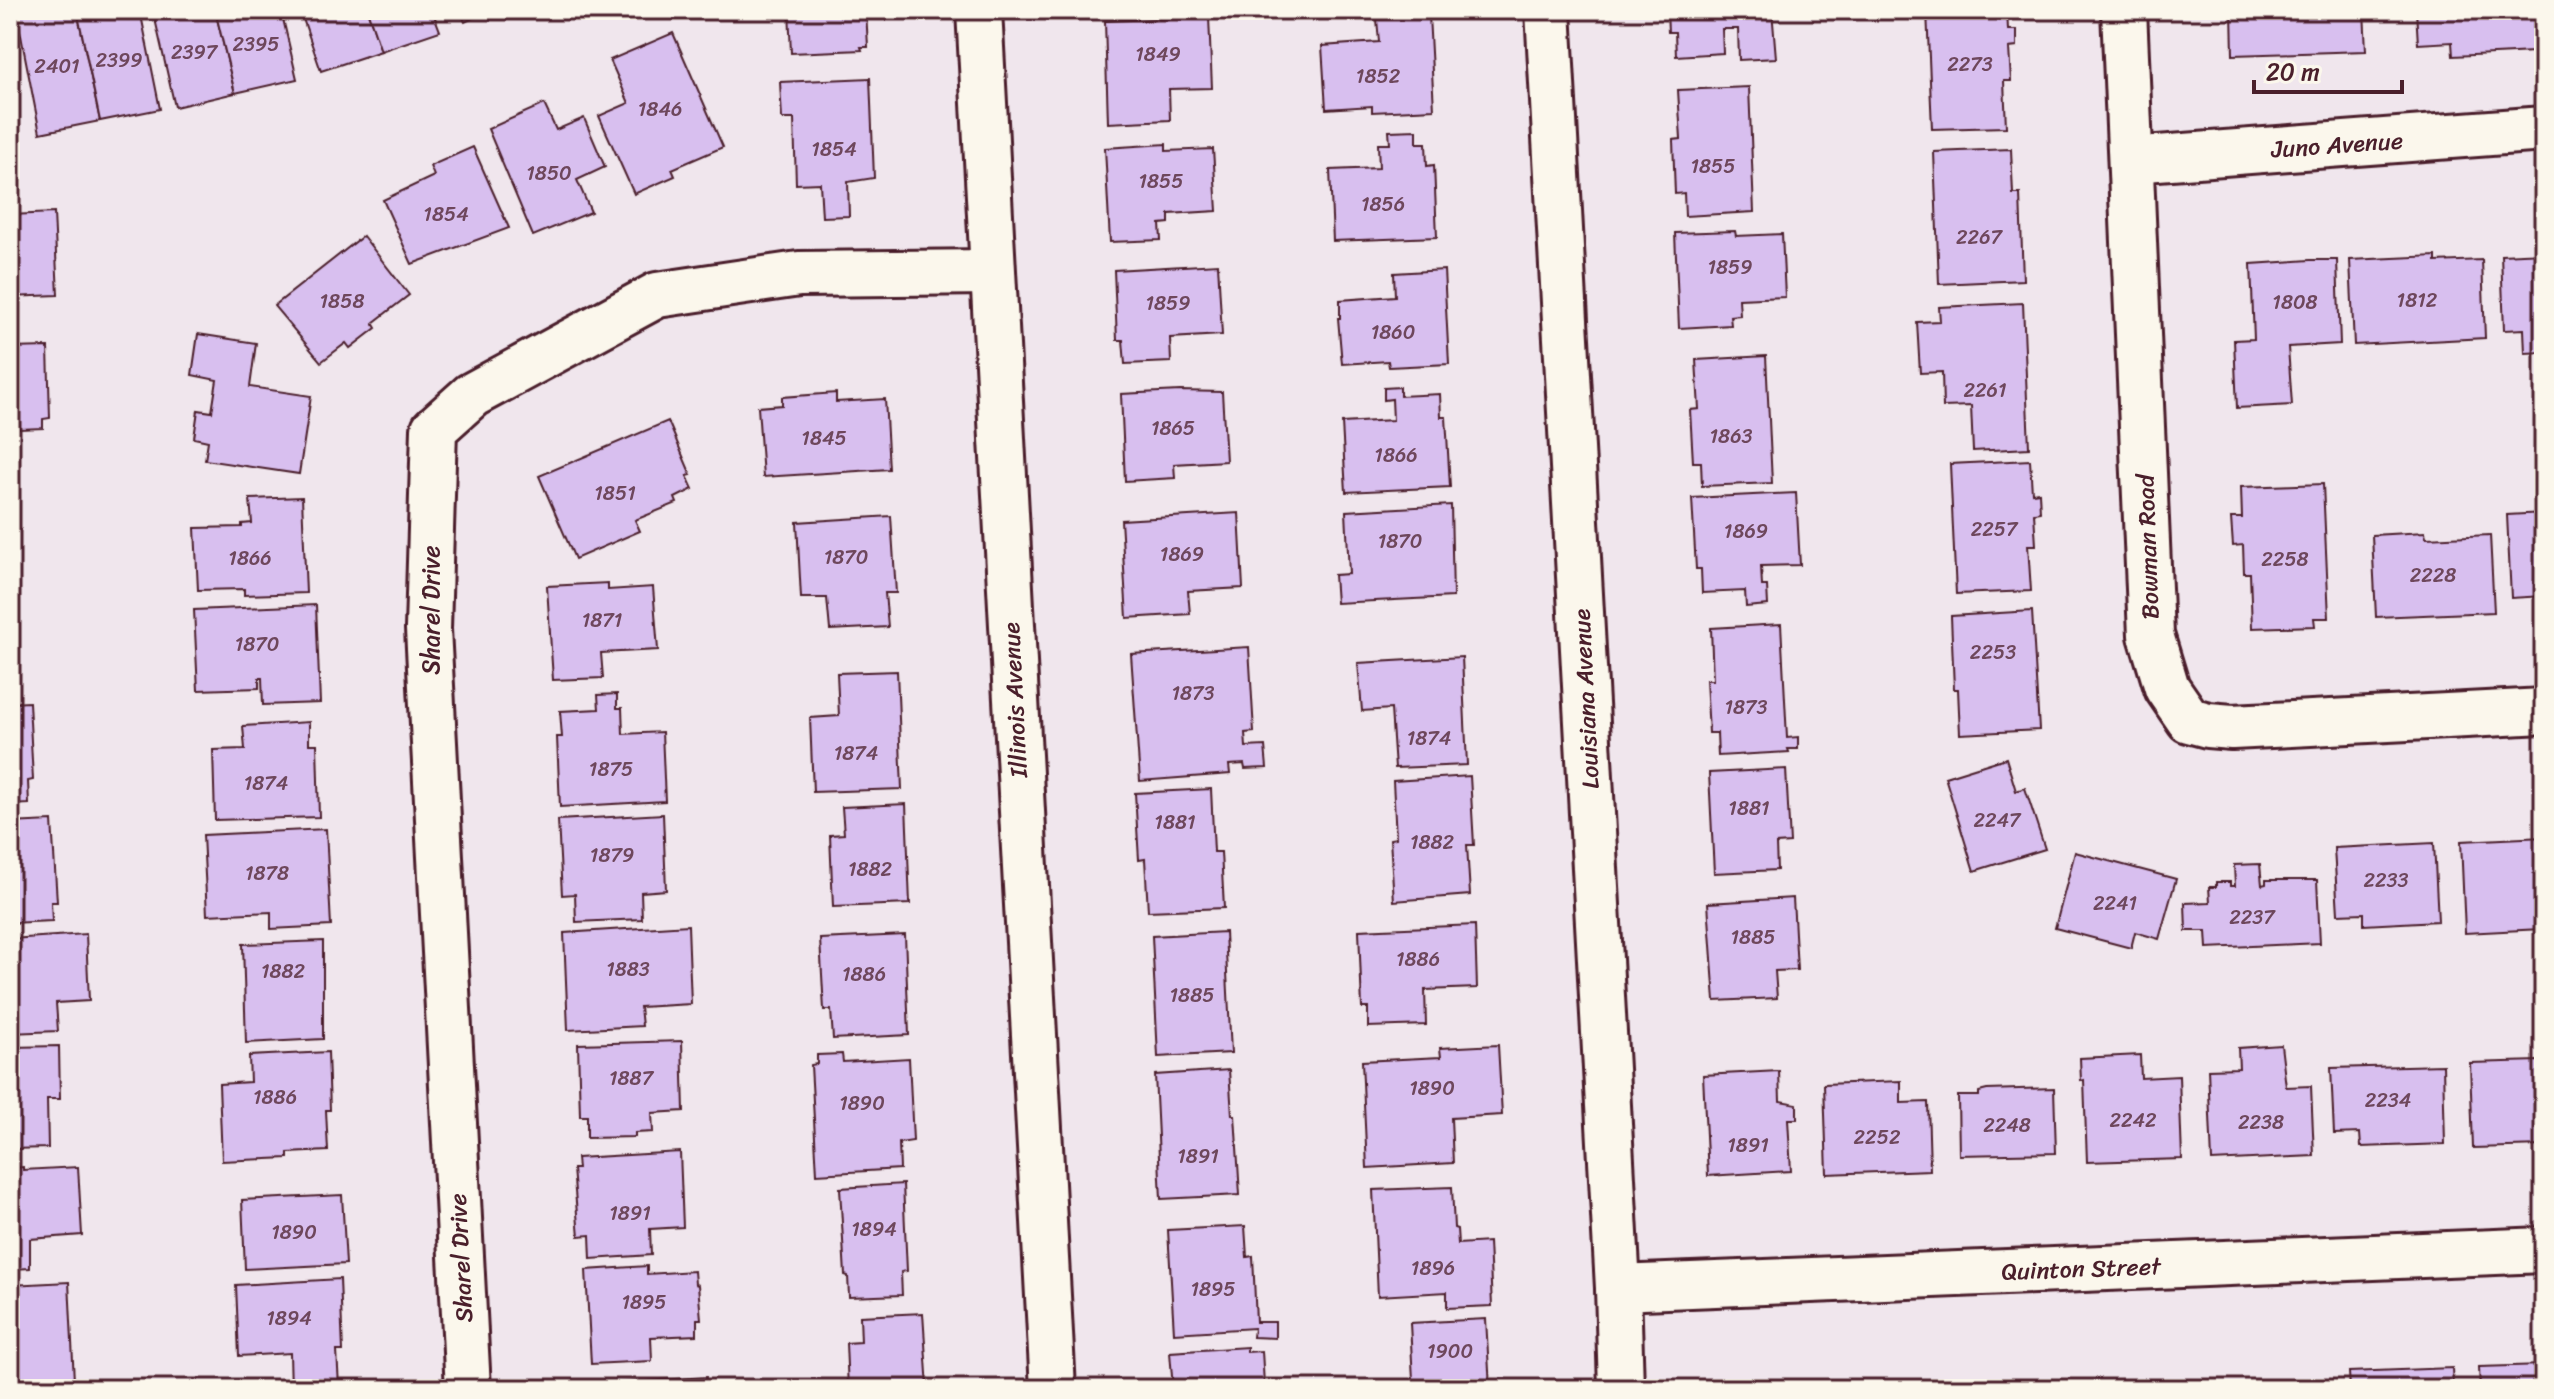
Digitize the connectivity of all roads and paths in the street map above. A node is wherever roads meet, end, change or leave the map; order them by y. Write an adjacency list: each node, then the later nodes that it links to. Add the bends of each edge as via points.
1 (979, 10): 6 (street, Illinois Avenue)
2 (1548, 10): 9 (street, Louisiana Avenue)
3 (2124, 10): 5 (street, Bowman Road)
4 (2544, 129): 5 (street, Juno Avenue)
5 (2131, 160): 7 (street, Bowman Road, via 2151,635 2167,688 2189,720 2232,727)
6 (992, 272): 10 (street, Sharel Drive, via 799,274 657,295 472,395 434,429 428,629); 11 (street, Illinois Avenue)
7 (2544, 711)
8 (2544, 1250): 9 (street, Quinton Street)
9 (1618, 1288): 12 (street, Louisiana Avenue)
10 (468, 1389)
11 (1053, 1389)
12 (1621, 1389)

